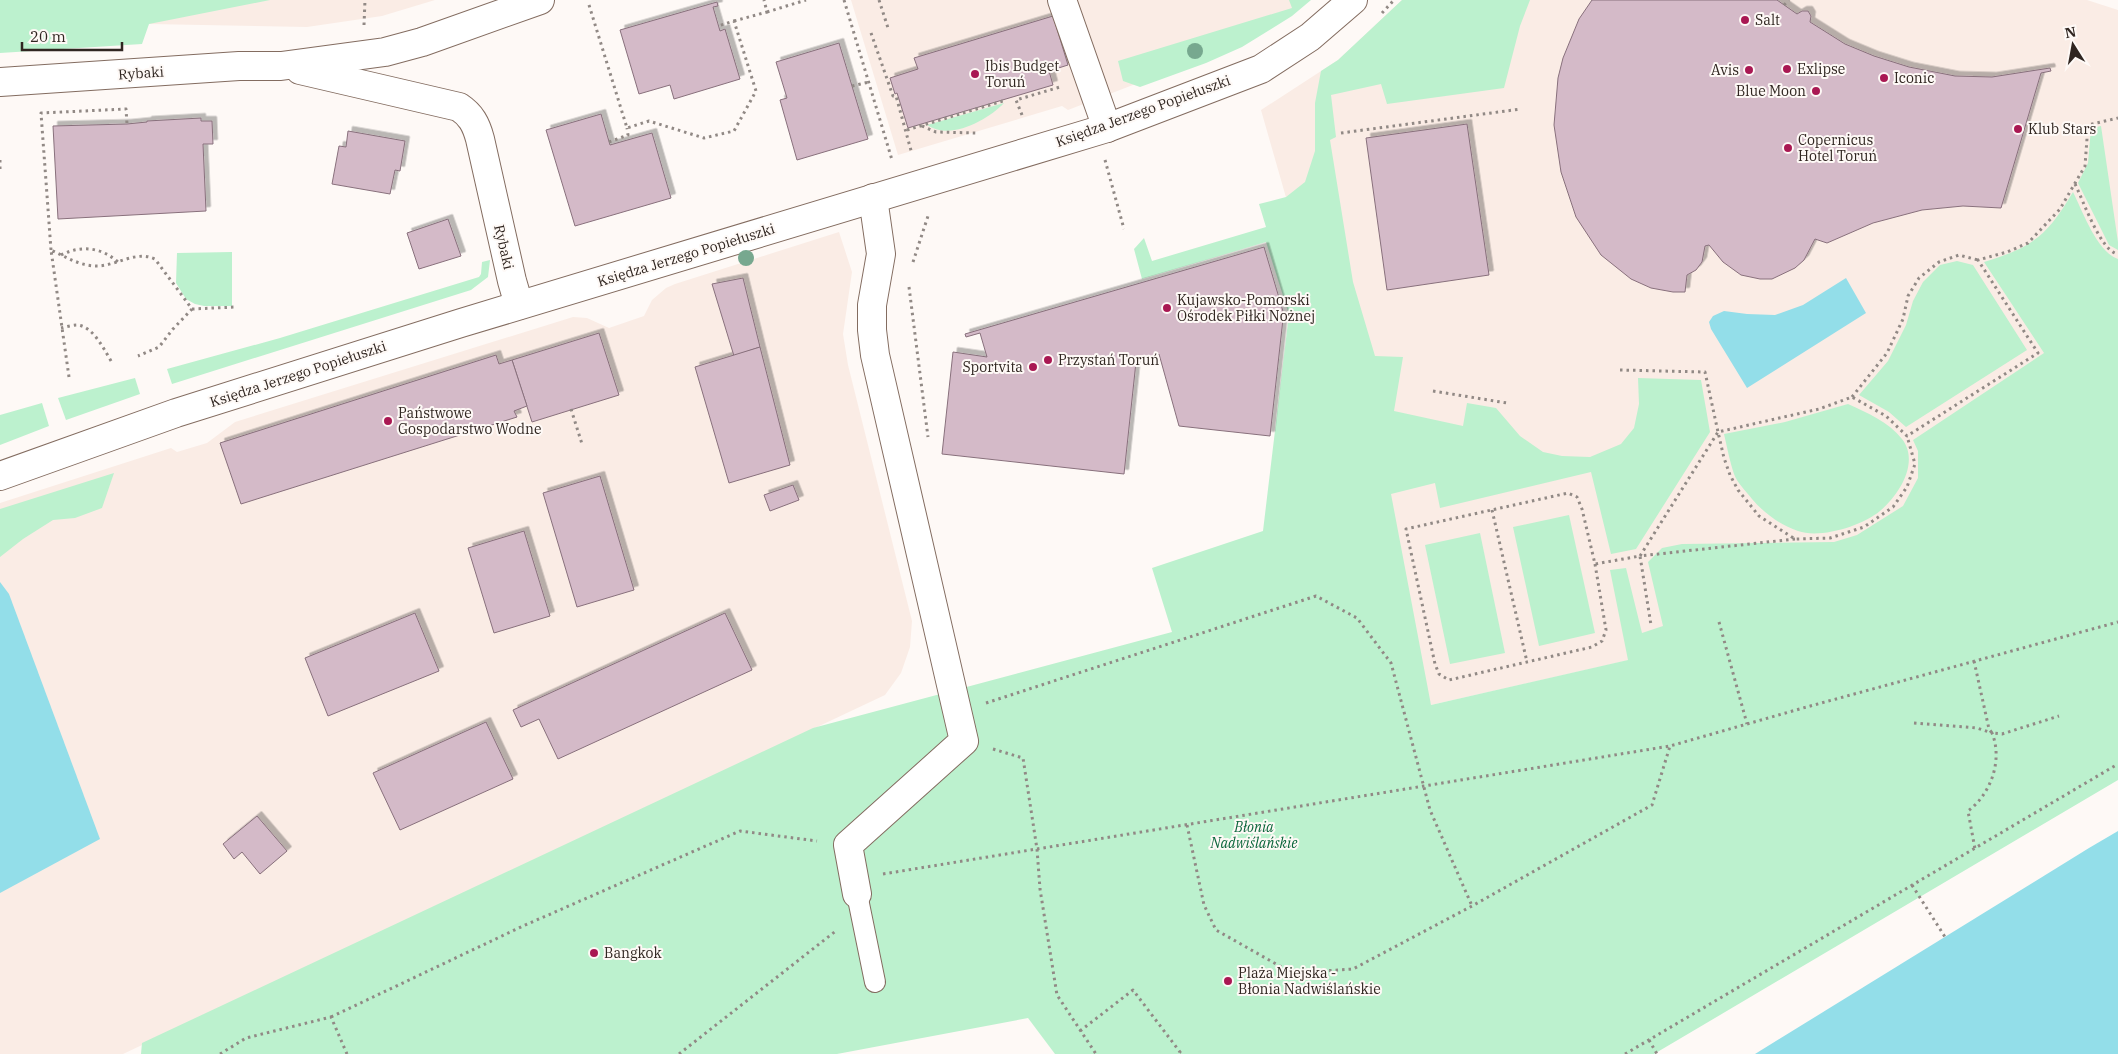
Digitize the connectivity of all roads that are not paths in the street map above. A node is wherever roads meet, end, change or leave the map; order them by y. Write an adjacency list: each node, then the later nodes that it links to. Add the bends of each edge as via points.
1 (540, 0): 4 (street, Rybaki)
2 (1062, 0): 8 (street)
3 (1353, 0): 8 (street, Księdza Jerzego Popiełuszki, via 1310,37 1261,69)
4 (385, 52): 5 (street, Rybaki); 7 (street, via 390,76)
5 (282, 66): 6 (street, Rybaki); 7 (street, Rybaki)
6 (0, 82)
7 (401, 93): 10 (street, Rybaki, via 459,107 476,124)
8 (1107, 128): 9 (street, Księdza Jerzego Popiełuszki)
9 (873, 198): 10 (street, Księdza Jerzego Popiełuszki); 12 (street, via 881,254 872,305 875,355 964,741 848,845)
10 (519, 305): 11 (street, Księdza Jerzego Popiełuszki, via 176,413)
11 (0, 476)
12 (858, 894): 13 (lane)
13 (875, 982)

